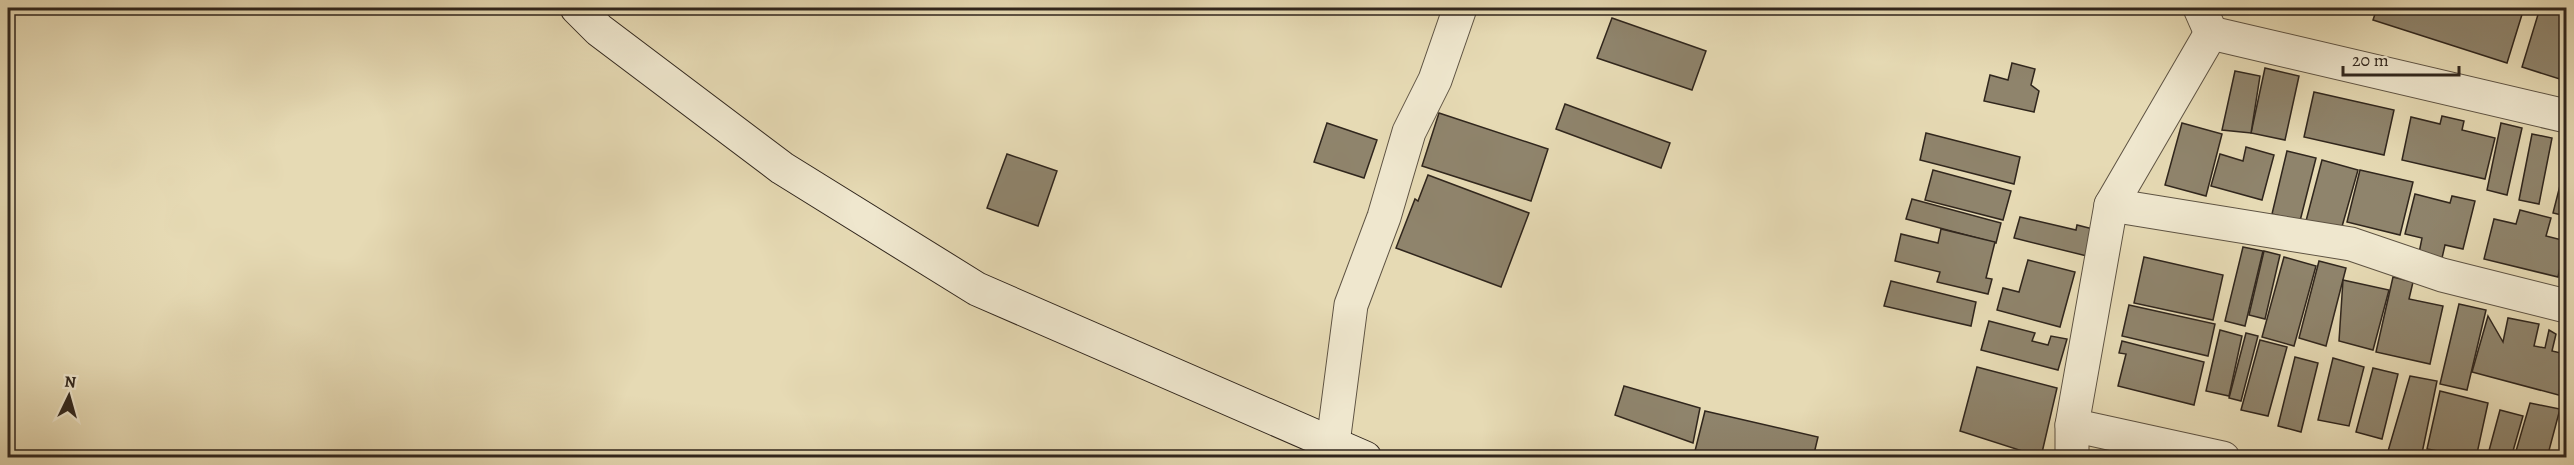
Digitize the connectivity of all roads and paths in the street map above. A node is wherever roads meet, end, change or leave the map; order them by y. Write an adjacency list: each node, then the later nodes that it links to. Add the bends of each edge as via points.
1 (577, 8): 8 (street, via 599,30 782,168 977,289)
2 (1460, 8): 8 (street, via 1435,80 1408,132 1384,217 1351,305)
3 (2206, 20): 4 (street); 5 (street)
4 (2566, 116)
5 (2111, 206): 6 (street, via 2351,244 2442,275); 7 (street)
6 (2566, 306)
7 (2072, 425): 10 (street); 11 (street)
8 (1333, 443): 9 (street)
9 (1365, 458)
10 (2072, 458)
11 (2223, 458)

